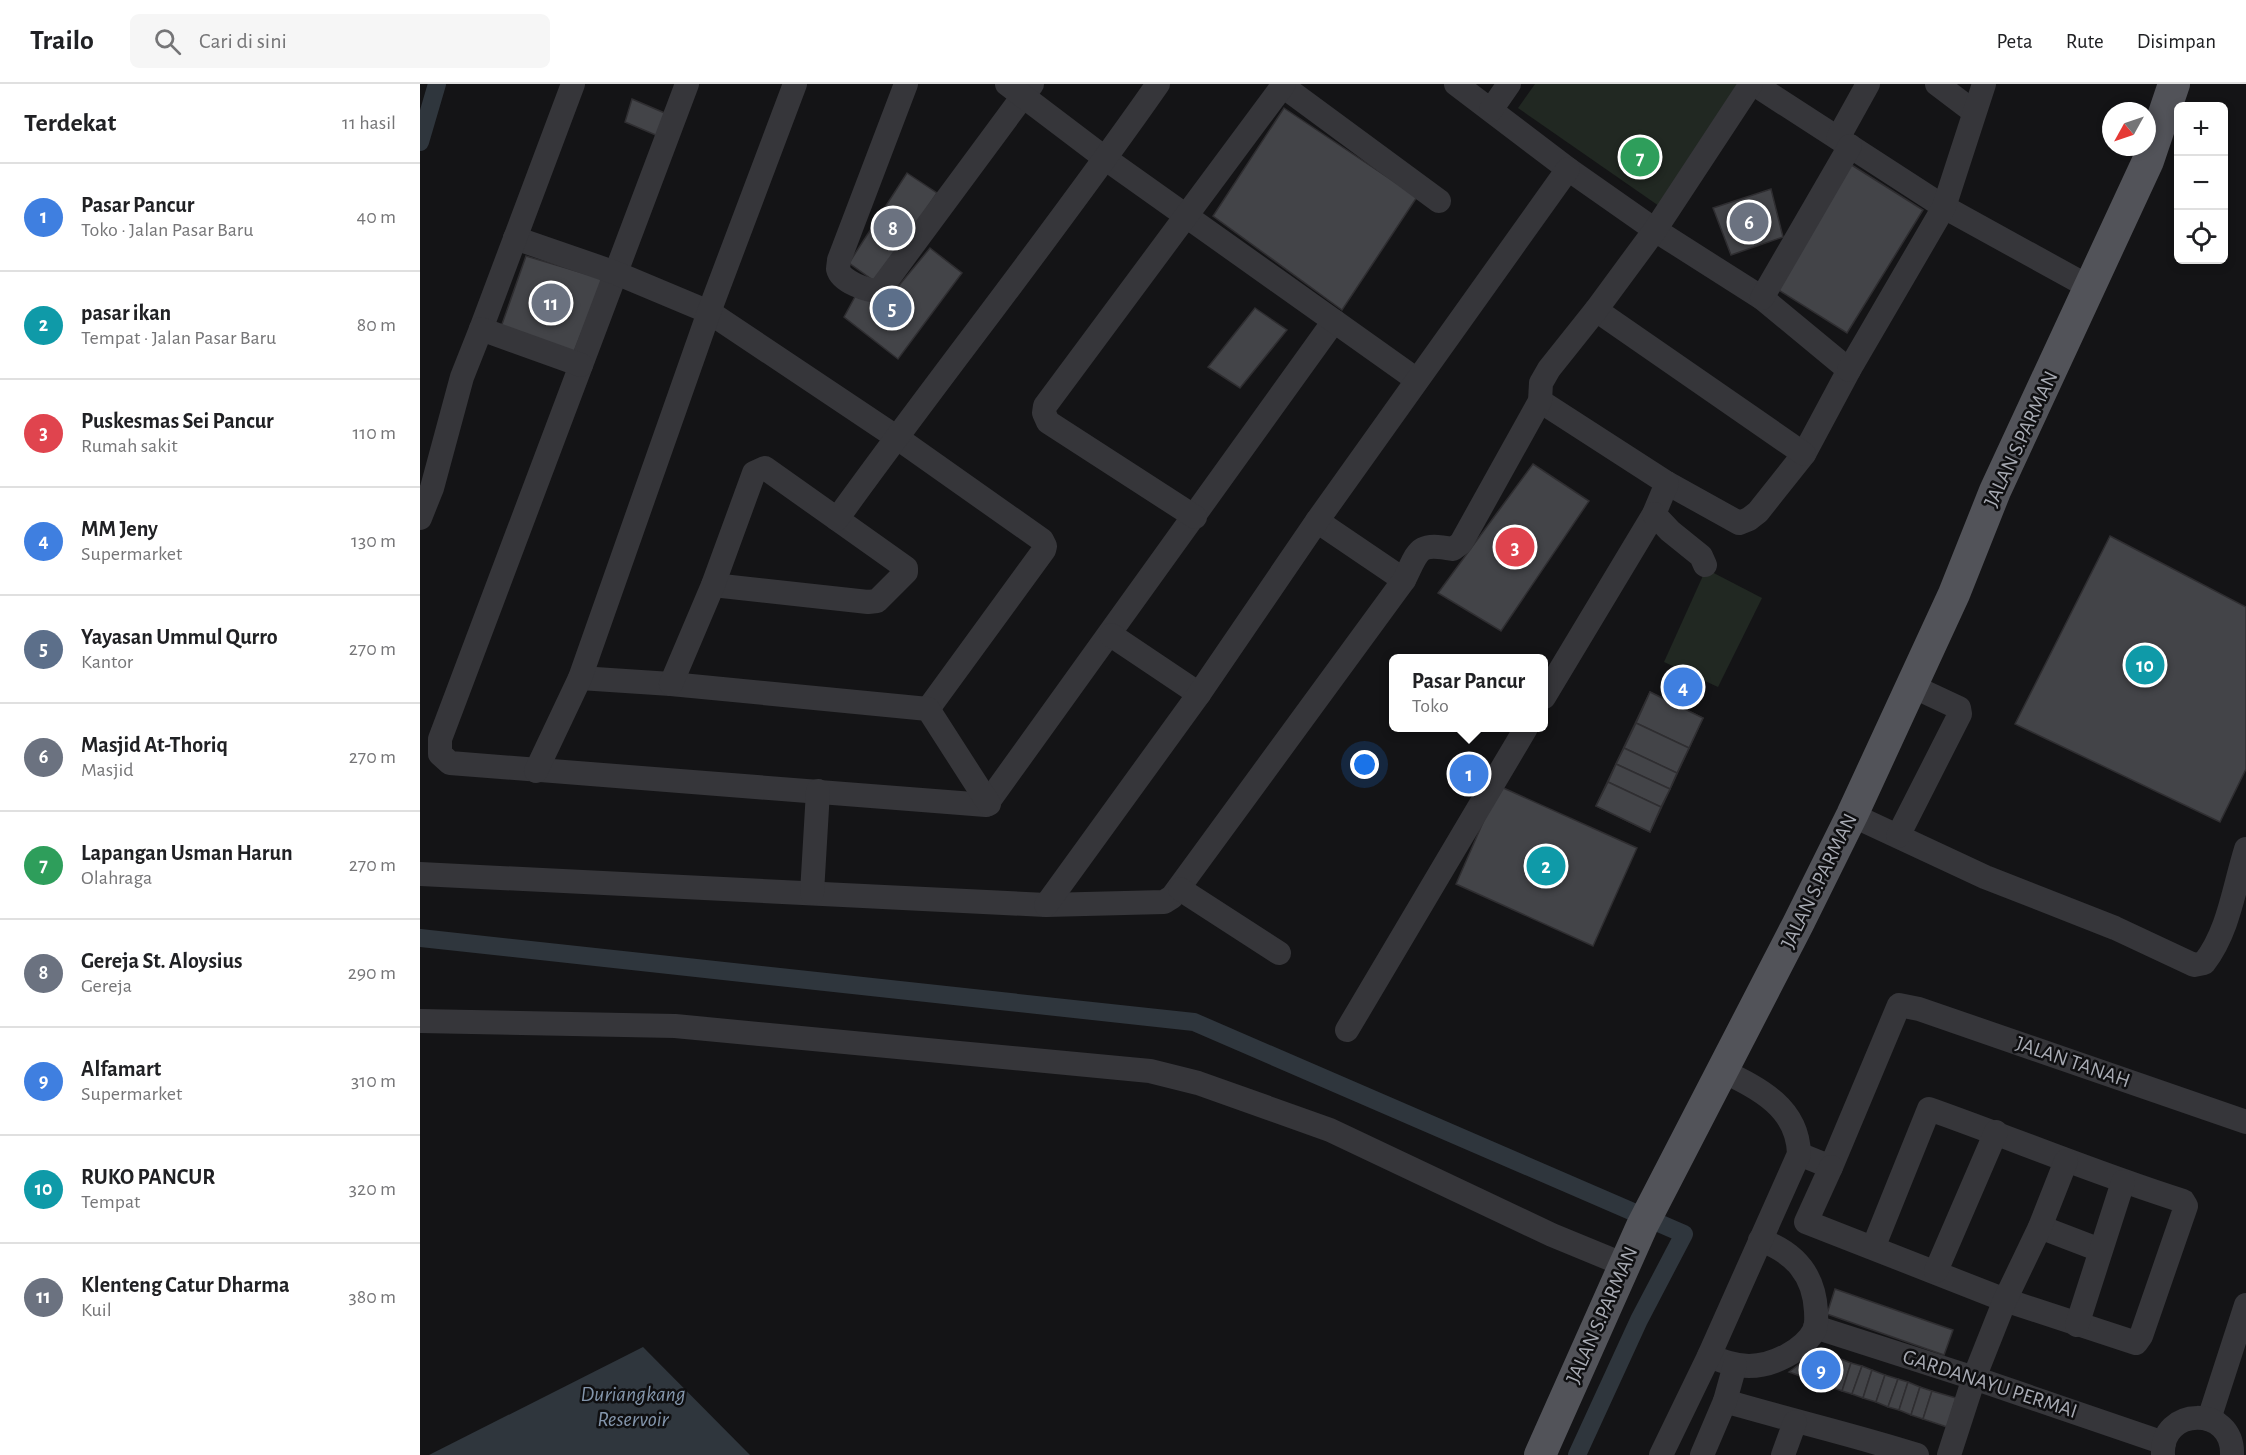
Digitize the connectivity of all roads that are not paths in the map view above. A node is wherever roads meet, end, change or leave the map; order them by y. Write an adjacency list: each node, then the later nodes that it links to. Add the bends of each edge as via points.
1 (573, 84): 24 (street)
2 (687, 84): 25 (street)
3 (795, 84): 29 (street)
4 (906, 84): 14 (street, via 839,260 840,273 868,291 879,291)
5 (1158, 84): 18 (street)
6 (1456, 84): 16 (street)
7 (1509, 84): 16 (street)
8 (1752, 84): 17 (street); 23 (street)
9 (1868, 84): 17 (street)
10 (1936, 84): 15 (street, via 1970,109)
11 (1984, 84): 15 (street)
12 (2174, 84): 26 (main road, JALAN S.PARMAN, via 2148,160)
13 (1284, 85): 20 (street); 22 (street)
14 (1021, 88): 18 (street)
15 (1975, 108): 21 (street)
16 (1491, 110): 19 (street)
17 (1844, 142): 21 (street); 27 (street)
18 (1106, 159): 22 (street); 36 (street)
19 (1568, 169): 23 (street); 34 (street)
20 (1439, 201)
21 (1944, 207): 26 (street); 33 (street)
22 (1185, 215): 30 (street); 40 (street, via 1045,406 1044,413 1048,422)
23 (1655, 230): 27 (street); 28 (street)
24 (515, 238): 25 (street); 31 (street)
25 (616, 273): 29 (street); 32 (street)
26 (2088, 294): 50 (main road, JALAN S.PARMAN, via 1995,491)
27 (1762, 298): 33 (street)
28 (1596, 310): 35 (street, via 1549,369 1541,383); 37 (street)
29 (709, 312): 36 (street); 48 (street)
30 (1334, 321): 34 (street); 40 (street)
31 (481, 329): 32 (street); 41 (street, via 462,376)
32 (581, 365): 55 (street, via 440,739 440,754 450,763)
33 (1849, 370): 37 (street)
34 (1417, 380): 43 (street)
35 (1540, 401): 38 (street); 45 (street, via 1461,543 1453,549 1424,547)
36 (896, 437): 42 (street); 53 (street, via 1042,540 1045,546)
37 (1804, 454): 38 (street, via 1758,512 1739,523)
38 (1666, 483): 39 (street)
39 (1654, 514): 44 (street, via 1701,556); 51 (street)
40 (1195, 517): 47 (street)
41 (420, 518)
42 (837, 519): 46 (street, via 765,468 759,470 754,473); 46 (street, via 906,568 906,573 878,600)
43 (1317, 521): 45 (street); 52 (street)
44 (1705, 565)
45 (1404, 580): 62 (street)
46 (713, 585): 49 (street)
47 (1111, 635): 52 (street); 57 (street)
48 (580, 678): 49 (street); 55 (street)
49 (671, 684): 53 (street)
50 (1912, 686): 58 (main road, JALAN S.PARMAN); 59 (street, via 1959,708 1960,714)
51 (1548, 690)
52 (1199, 694): 64 (street)
53 (928, 709): 57 (street)
54 (1524, 732): 67 (street)
55 (536, 771): 56 (street)
56 (818, 791): 57 (street); 63 (street)
57 (989, 804)
58 (1852, 814): 59 (street); 68 (main road, JALAN S.PARMAN)
59 (1898, 836): 60 (street, via 2194,965 2205,963 2216,948)
60 (2246, 849)
61 (420, 874): 63 (street)
62 (1180, 889): 64 (street, via 1164,902); 65 (street)
63 (812, 893): 64 (street)
64 (1046, 905)
65 (1280, 953)
66 (420, 1021): 79 (street, via 675,1026 1150,1071 1198,1083 1330,1130 1552,1235)
67 (1347, 1030)
68 (1723, 1071): 71 (street, via 1753,1085 1788,1116 1795,1127); 79 (main road, JALAN S.PARMAN)
69 (2246, 1122): 73 (street, JALAN TANAH, via 1899,1005)
70 (1996, 1132): 72 (street); 77 (street, via 1929,1109); 80 (street)
71 (1799, 1154): 73 (street); 76 (street)
72 (2066, 1161): 74 (street); 75 (street)
73 (1831, 1167): 77 (street, via 1806,1222)
74 (2123, 1182): 78 (street); 83 (street, via 2183,1201 2186,1211 2139,1341)
75 (2040, 1227): 78 (street); 81 (street)
76 (1760, 1240): 84 (street, via 1781,1248 1802,1268 1815,1302); 85 (street)
77 (1873, 1248): 80 (street)
78 (2100, 1250): 83 (street)
79 (1625, 1265): 93 (main road, JALAN S.PARMAN)
80 (1936, 1271): 81 (street)
81 (2005, 1300): 83 (street); 87 (street)
82 (2246, 1305): 89 (street)
83 (2077, 1324)
84 (1815, 1327): 86 (street, via 1806,1340 1779,1359 1762,1365); 87 (street, GARDANAYU PERMAI)
85 (1709, 1356): 86 (street); 94 (street)
86 (1735, 1365): 88 (street)
87 (1974, 1378): 92 (street, GARDANAYU PERMAI); 98 (street)
88 (1725, 1401): 90 (street); 95 (street)
89 (2209, 1419): 92 (street, via 2183,1420 2172,1428); 99 (street, via 2226,1433)
90 (1795, 1422): 91 (street); 96 (street)
91 (1856, 1446): 97 (street)
92 (2163, 1449)
93 (1540, 1455)
94 (1660, 1455)
95 (1702, 1455)
96 (1783, 1455)
97 (1917, 1455)
98 (1949, 1455)
99 (2232, 1455)

